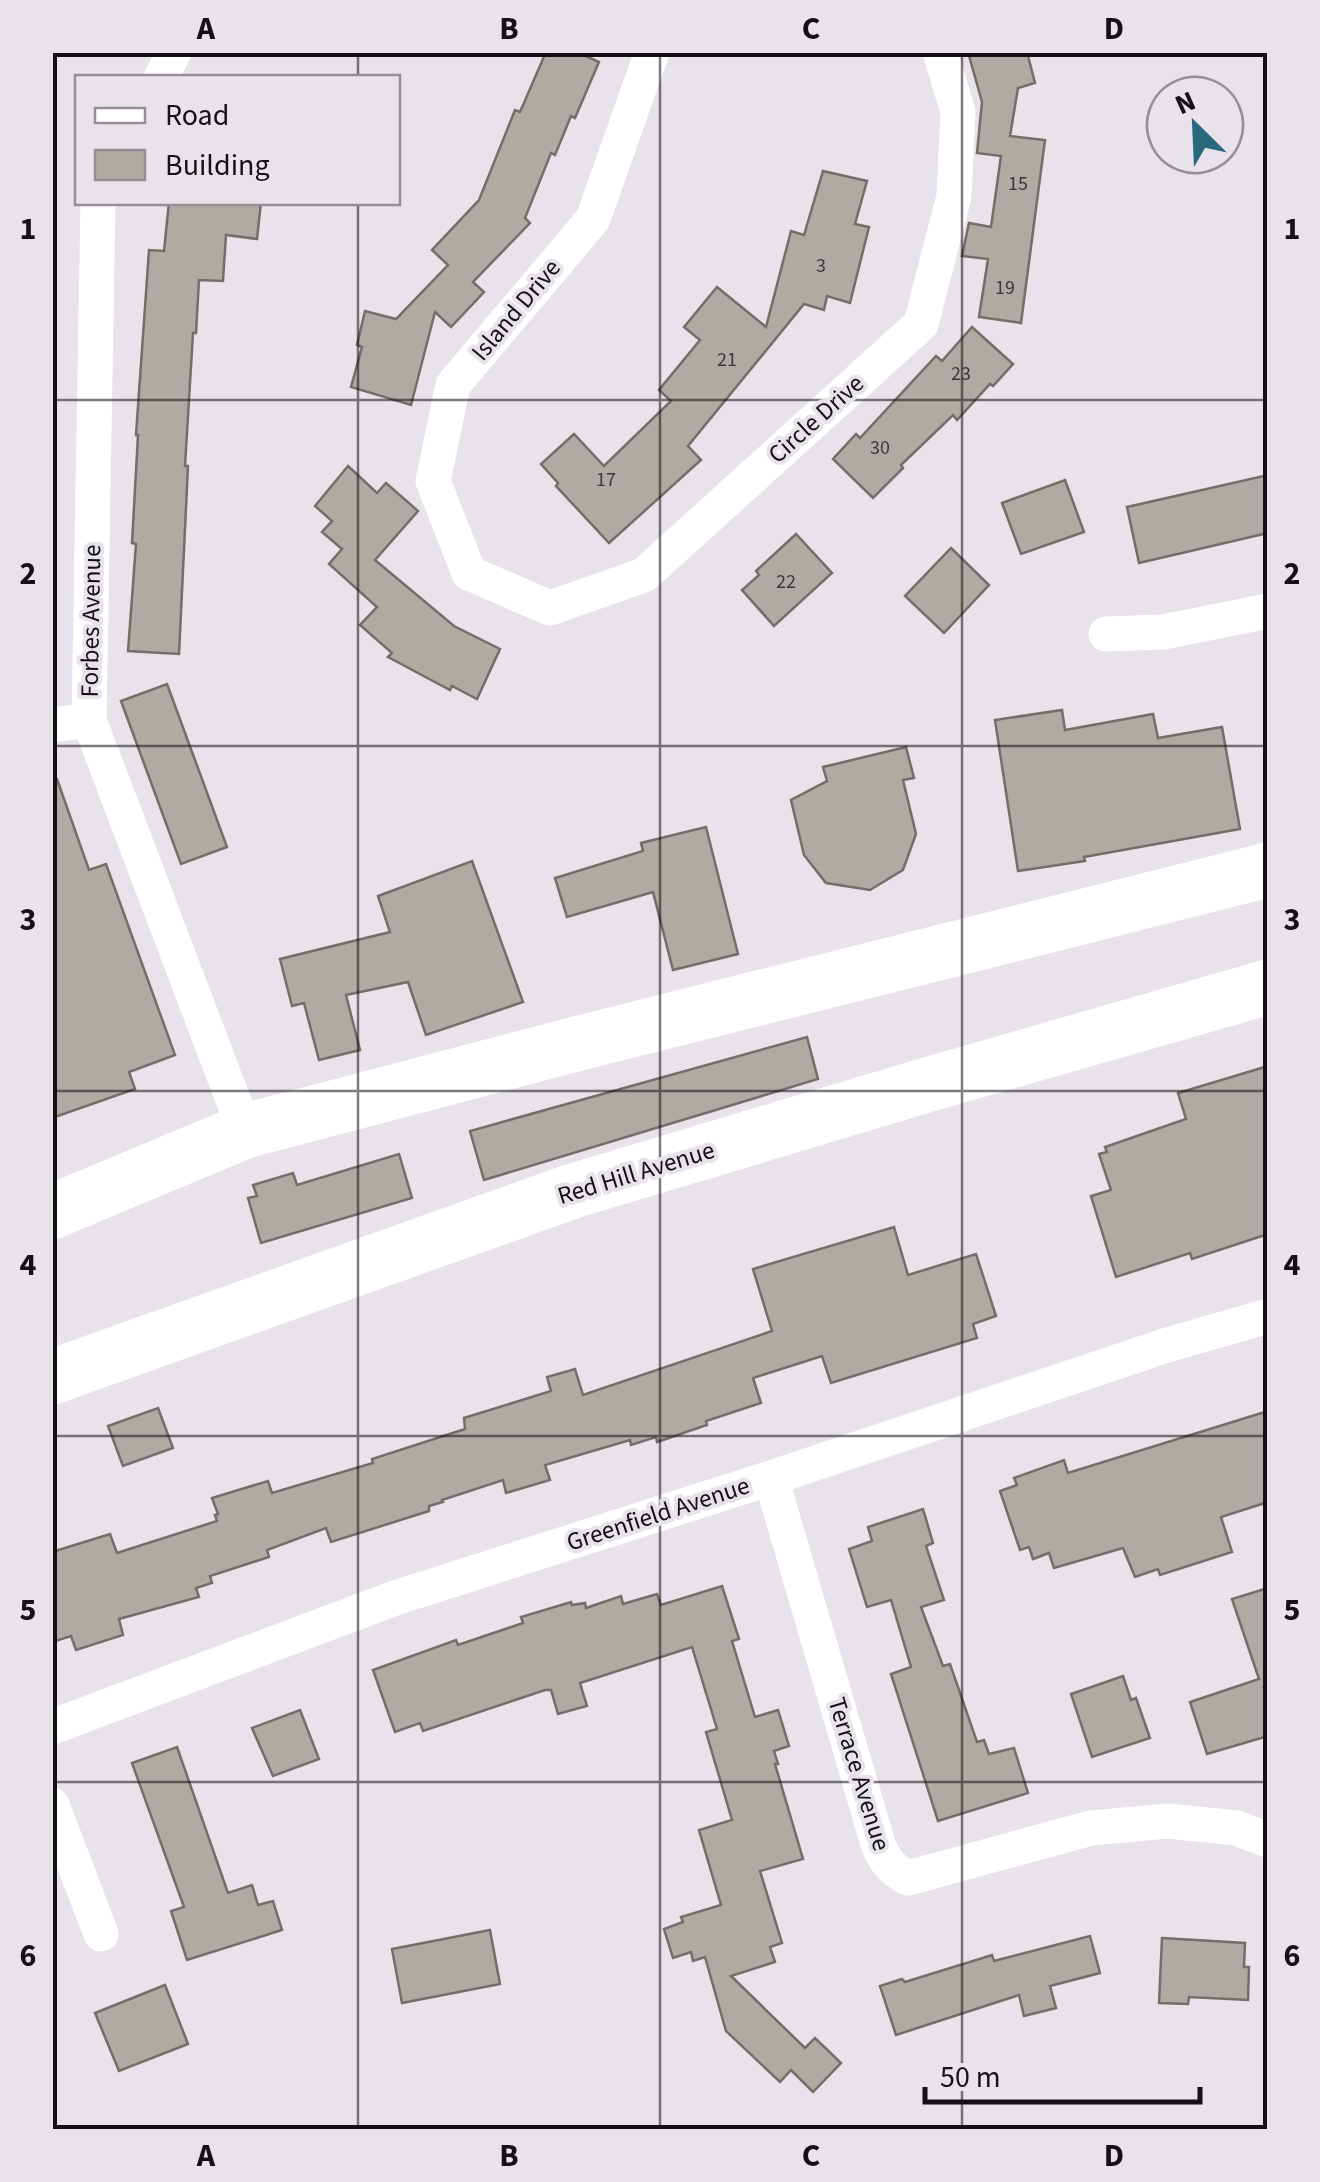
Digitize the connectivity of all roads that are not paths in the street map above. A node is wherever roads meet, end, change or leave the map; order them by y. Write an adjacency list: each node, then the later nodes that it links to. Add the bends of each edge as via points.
1 (174, 52): 4 (street)
2 (652, 52): 6 (street, Island Drive, via 593,219 453,384 432,481)
3 (940, 52): 6 (street, Circle Drive, via 958,112 954,196 921,324 644,575 550,608)
4 (162, 75)
5 (98, 205): 9 (street, Forbes Avenue)
6 (468, 573)
7 (1268, 610): 8 (street, via 1163,632)
8 (1106, 634)
9 (89, 720): 10 (street); 13 (street, Forbes Avenue)
10 (52, 726)
11 (1268, 870): 13 (main road)
12 (1249, 993): 16 (main road, Red Hill Avenue, via 573,1192)
13 (246, 1131): 14 (main road)
14 (52, 1212)
15 (1268, 1316): 17 (street, Greenfield Avenue)
16 (52, 1377)
17 (771, 1478): 18 (street, Greenfield Avenue, via 395,1598); 20 (street, Terrace Avenue, via 878,1844 894,1871 908,1878 1091,1828 1149,1823 1236,1828)
18 (52, 1727)
19 (52, 1805): 21 (street)
20 (1268, 1840)
21 (101, 1934)

